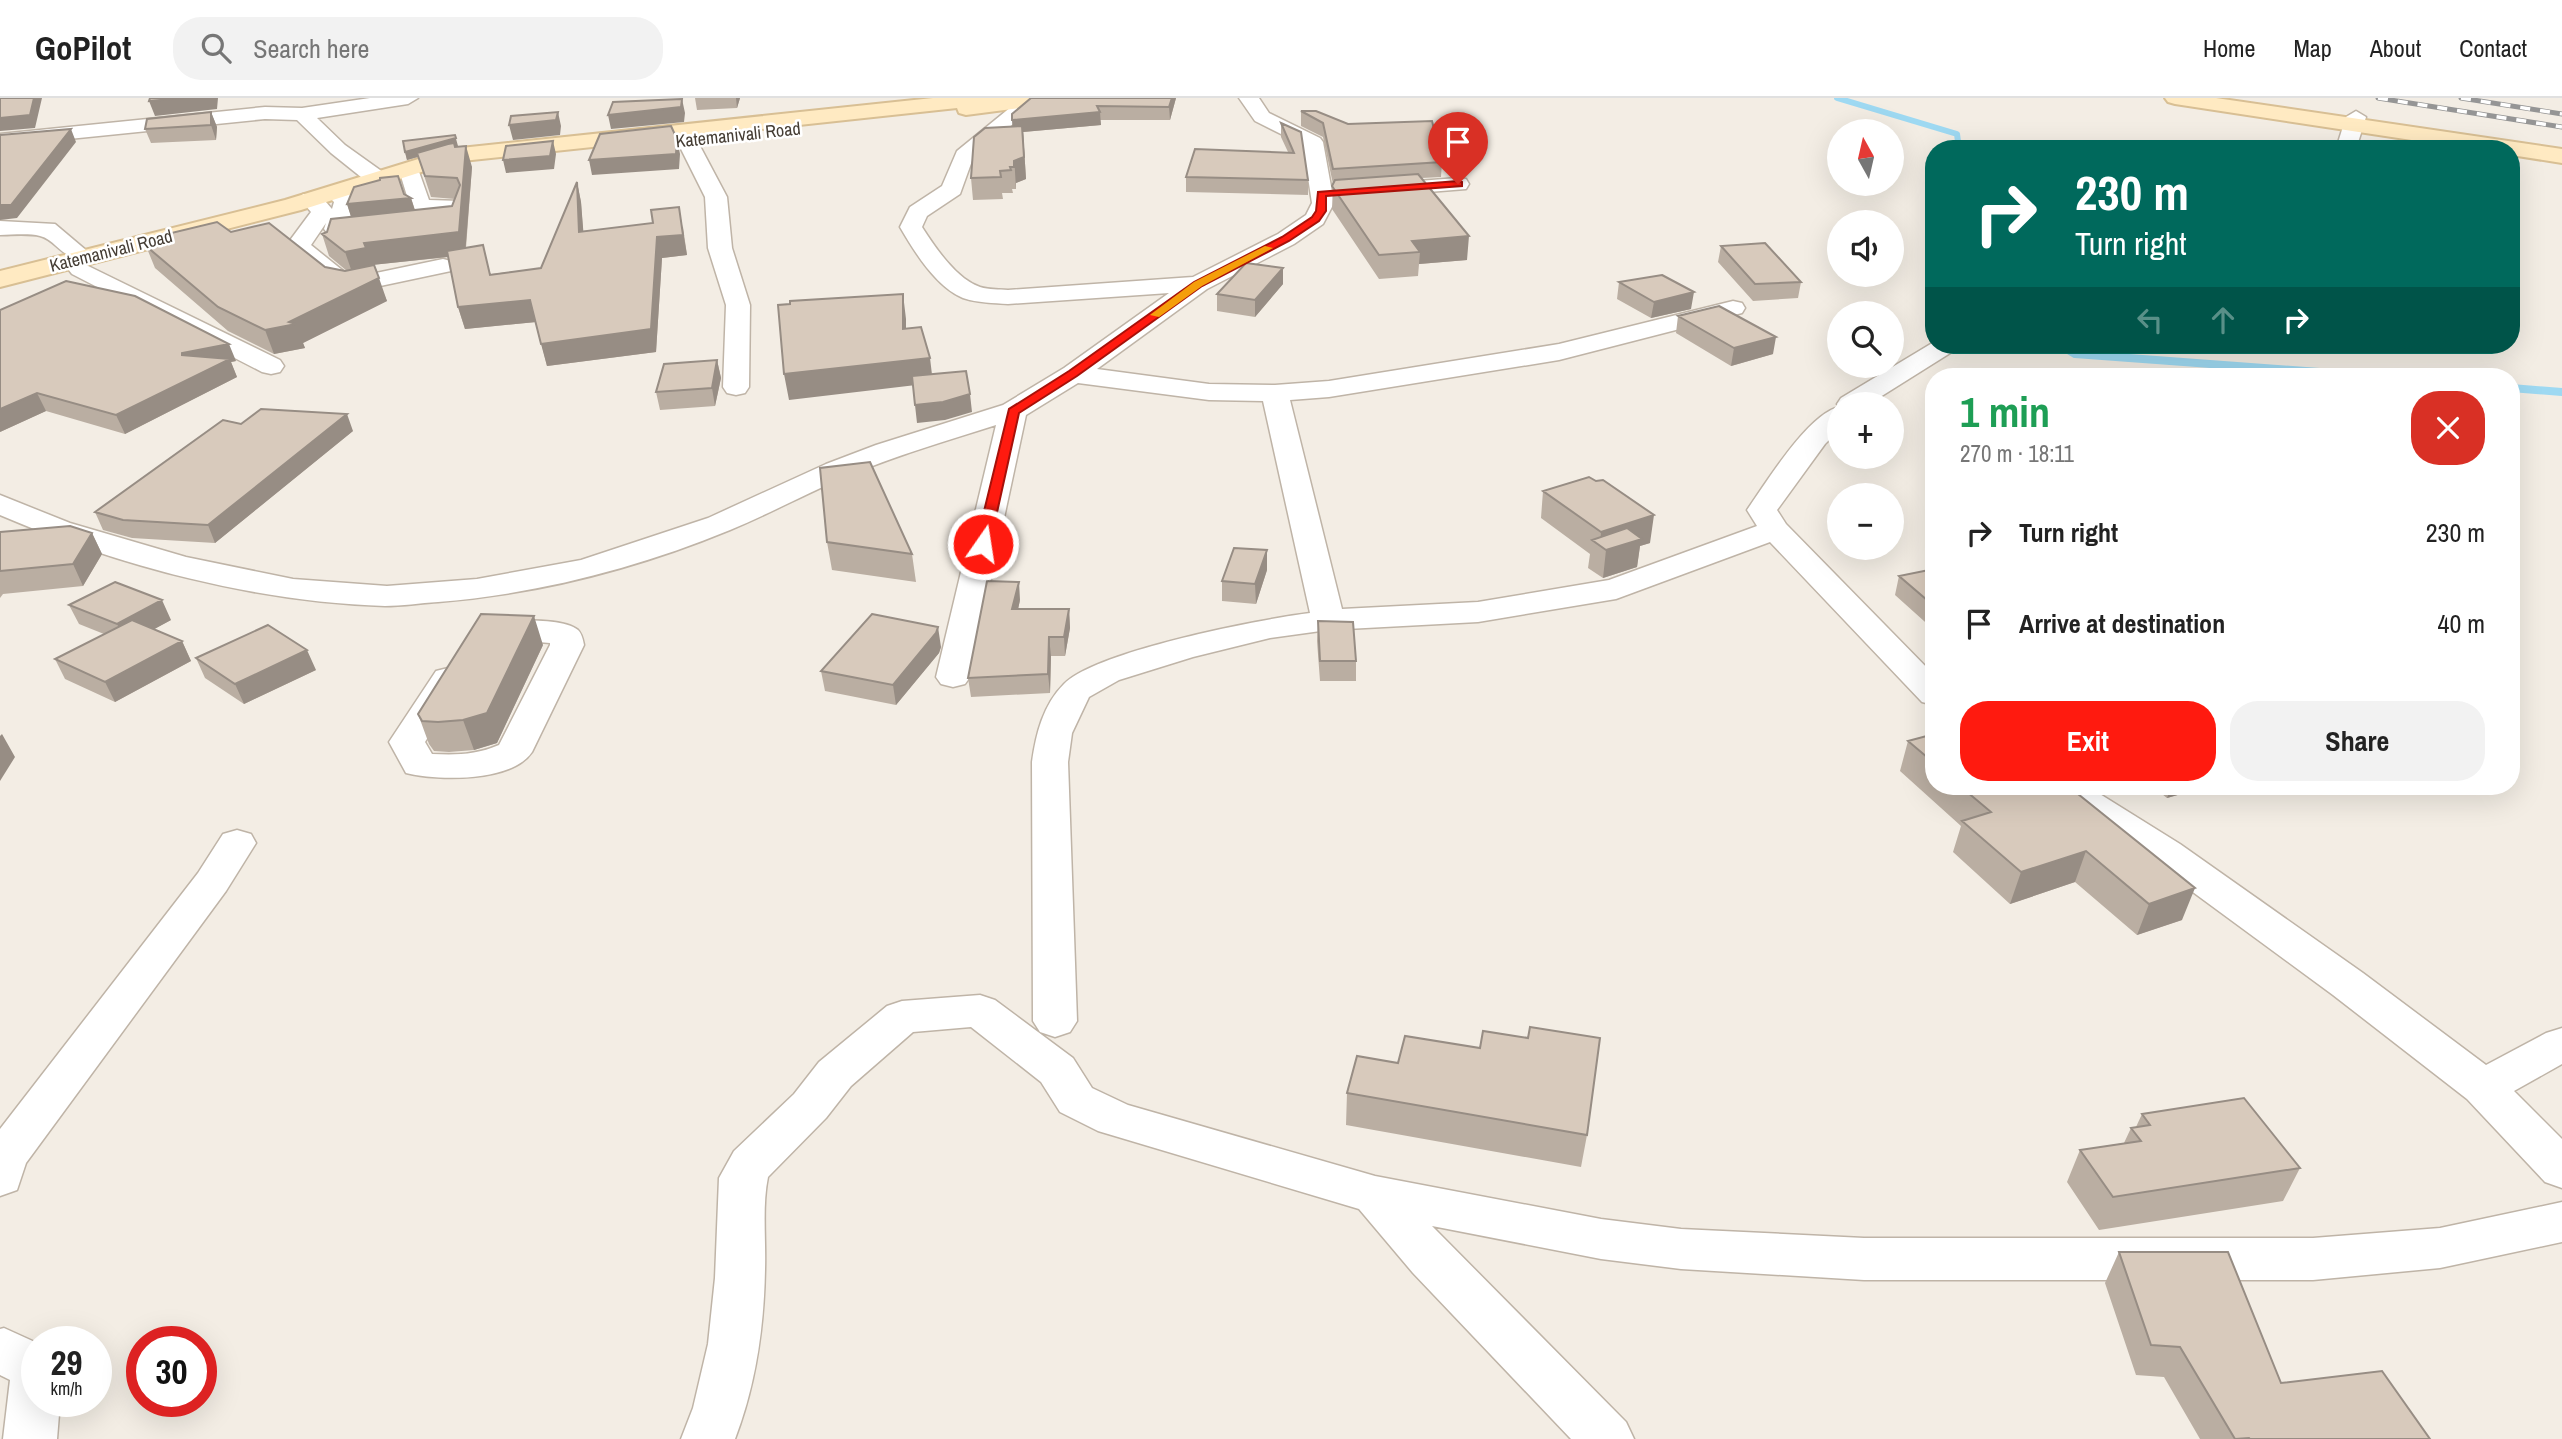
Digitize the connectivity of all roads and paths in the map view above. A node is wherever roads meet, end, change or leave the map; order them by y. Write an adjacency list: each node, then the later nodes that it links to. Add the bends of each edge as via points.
1 (408, 98): 8 (street)
2 (990, 98): 7 (main road, Katemanivali Road)
3 (1249, 98): 23 (street, via 1262,117 1314,142)
4 (2175, 98): 9 (main road)
5 (2232, 98): 9 (main road)
6 (1041, 99): 10 (main road, Katemanivali Road); 31 (street, via 964,155 953,188 918,212 911,227 920,243 966,289 981,295)
7 (943, 101): 10 (main road, Katemanivali Road)
8 (296, 108): 11 (street); 22 (street)
9 (2354, 121): 12 (street); 13 (main road); 14 (main road)
10 (684, 135): 21 (main road, Katemanivali Road, via 451,156); 37 (street, via 716,197 720,248 738,305)
11 (0, 140)
12 (2349, 140)
13 (2467, 140)
14 (2500, 140)
15 (2520, 143): 16 (main road)
16 (2562, 148)
17 (2520, 149): 18 (main road)
18 (2562, 156)
19 (1412, 168): 20 (street)
20 (1376, 170)
21 (412, 175): 22 (main road, Katemanivali Road); 25 (street); 25 (street, via 419,204 453,206 450,220 338,231)
22 (379, 180): 25 (main road, Katemanivali Road)
23 (1336, 184): 24 (street); 31 (street, via 1315,219)
24 (1458, 184)
25 (324, 206): 27 (main road); 28 (street, via 300,248 347,284); 30 (main road, Katemanivali Road, via 122,247)
26 (0, 228): 27 (street, via 47,229)
27 (77, 260): 29 (main road); 32 (main road); 35 (street)
28 (443, 266)
29 (0, 270)
30 (0, 279)
31 (1198, 284): 36 (street)
32 (0, 290)
33 (1733, 308): 39 (street, via 1559,352)
34 (1932, 354): 38 (street)
35 (271, 366)
36 (1073, 374): 39 (street, via 1209,392); 40 (street)
37 (736, 387)
38 (1870, 392)
39 (1275, 393): 45 (street)
40 (1013, 411): 44 (street, via 849,466 719,524 587,568); 47 (street)
41 (1827, 426): 43 (street, via 1762,510)
42 (0, 505): 44 (street, via 59,529 180,565 293,589 387,596)
43 (1775, 530): 45 (street, via 1616,589 1478,612); 48 (street)
44 (492, 586): 46 (street)
45 (1328, 620): 51 (street, via 1182,649 1107,673 1077,690 1065,707 1054,733 1050,762)
46 (479, 629): 46 (street, via 407,742 419,765 462,767 514,752 568,645 566,637 558,633)
47 (953, 677)
48 (1925, 686)
49 (2075, 795): 53 (street, via 2166,853)
50 (237, 843): 55 (street, via 4,1158)
51 (1055, 1021)
52 (2562, 1044): 53 (street)
53 (2483, 1087): 54 (street)
54 (2562, 1169)
55 (0, 1177)
56 (1375, 1195): 57 (street, via 1601,1239 1681,1249 1864,1259 2313,1259 2440,1248); 60 (street, via 1114,1119 1076,1100 1057,1070 980,1011 902,1017 835,1074 743,1178 735,1347 722,1409); 61 (street)
57 (2562, 1222)
58 (19, 1361): 59 (street)
59 (30, 1439)
60 (708, 1439)
61 (1607, 1439)

